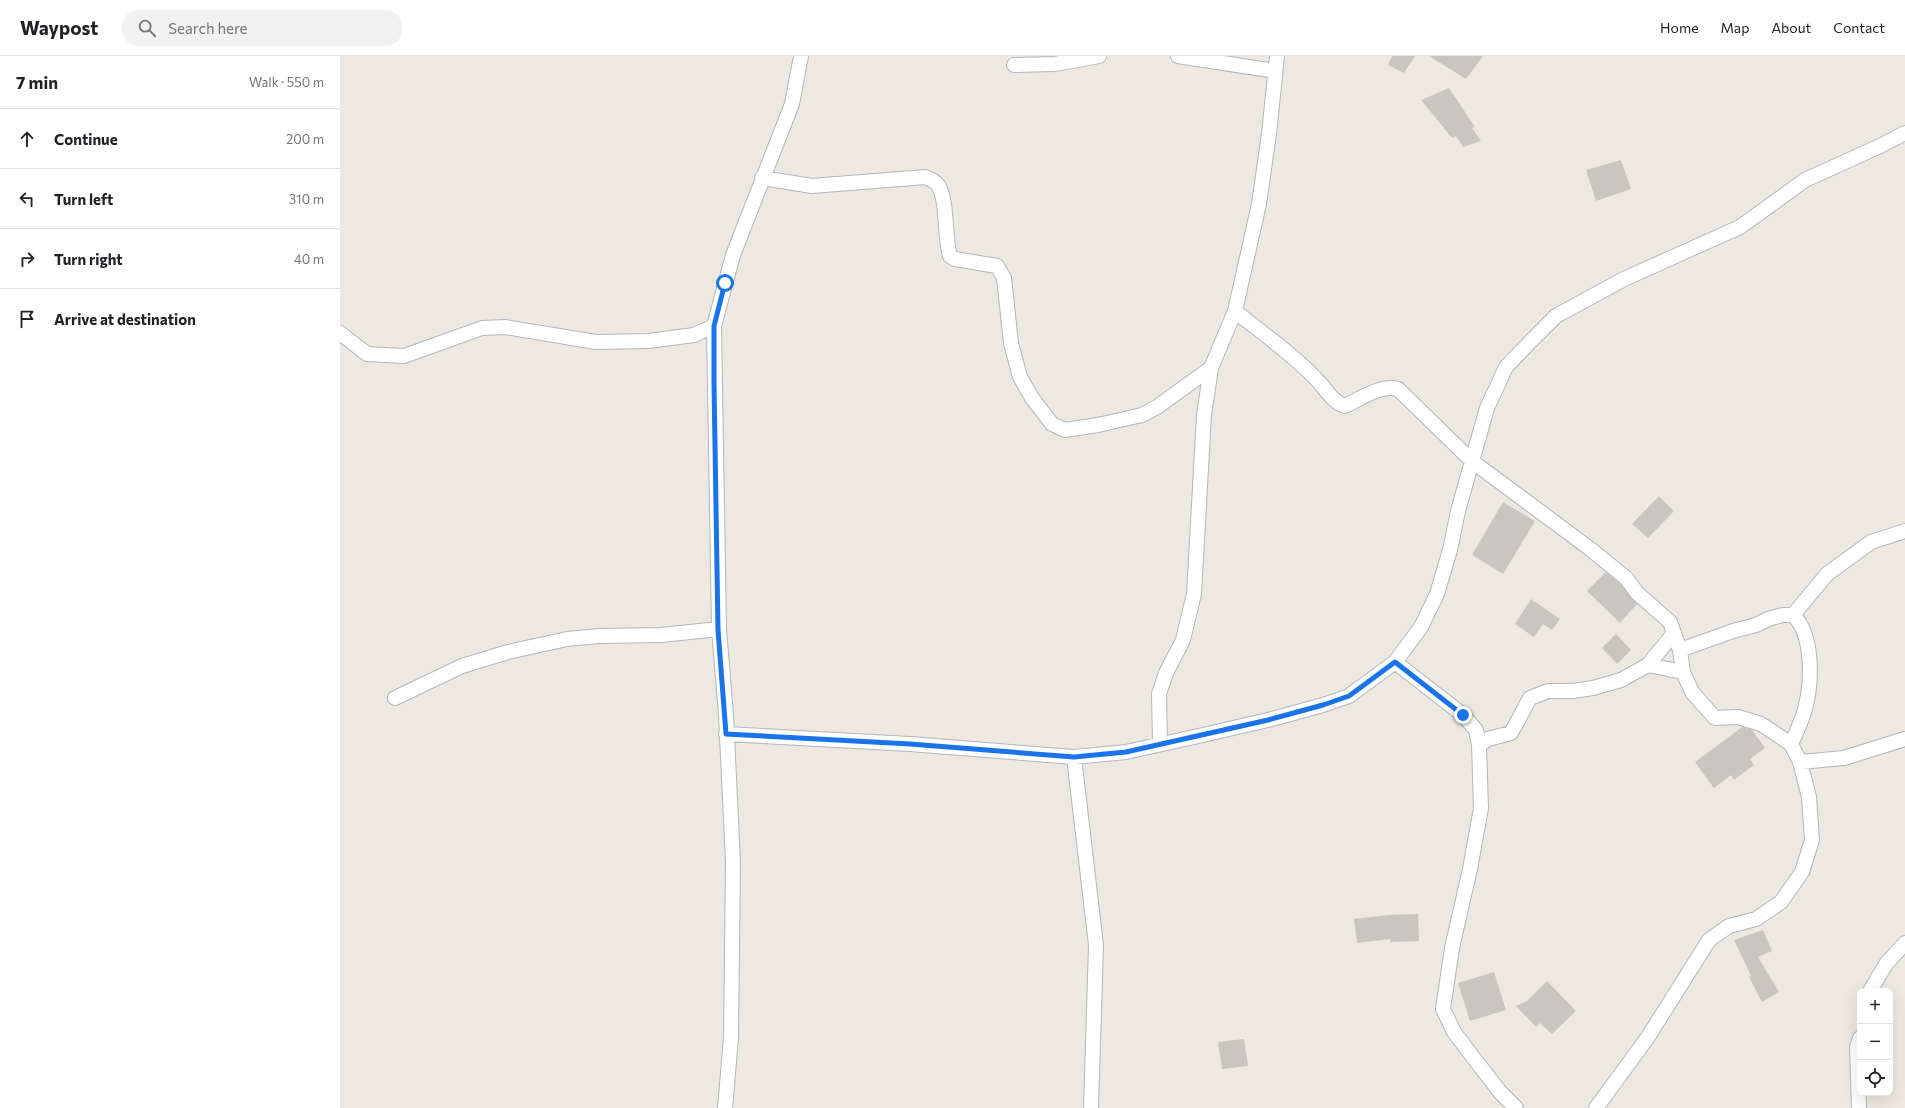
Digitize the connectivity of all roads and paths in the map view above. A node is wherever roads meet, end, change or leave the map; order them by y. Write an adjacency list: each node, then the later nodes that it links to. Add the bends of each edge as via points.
1 (801, 56): 8 (street, via 792,104)
2 (1099, 56): 5 (street, via 1055,64)
3 (1178, 56): 6 (street)
4 (1277, 56): 6 (street)
5 (1014, 65)
6 (1275, 72): 9 (street, via 1259,204)
7 (1905, 133): 13 (street, via 1805,180 1740,227 1624,279 1556,316 1506,368 1487,408)
8 (762, 178): 10 (street, via 733,255); 12 (street, via 812,186 925,177 932,180 938,185 943,196 950,256 997,266 1000,269 1004,278 1011,343 1020,377 1052,424 1065,430 1142,414 1157,407)
9 (1235, 311): 12 (street); 13 (street, via 1318,380 1339,404 1344,406 1382,389 1398,389)
10 (714, 326): 11 (street, via 694,335 648,341 596,342 505,327 482,328 404,356 367,354); 16 (street)
11 (340, 333)
12 (1211, 368): 25 (street, via 1204,415 1194,594 1183,640 1166,673 1159,694)
13 (1473, 462): 17 (street, via 1626,578 1637,593 1670,622); 19 (street, via 1437,594 1421,627)
14 (1905, 531): 15 (street, via 1871,542 1827,574)
15 (1793, 615): 18 (street, via 1768,619); 27 (street, via 1800,622 1809,651 1810,681 1805,710)
16 (718, 630): 22 (street, via 567,639 508,652 462,666); 23 (street)
17 (1674, 633): 18 (street); 20 (street)
18 (1680, 650): 21 (street)
19 (1395, 662): 25 (street, via 1349,696 1323,705 1268,720); 26 (street, via 1463,715 1476,730)
20 (1648, 665): 21 (street); 26 (street, via 1621,680 1593,688 1548,691 1530,698 1511,733)
21 (1683, 672): 27 (street, via 1692,692 1715,718 1738,718 1760,724)
22 (395, 698)
23 (726, 734): 28 (street, via 910,744); 33 (street, via 733,862 732,1038)
24 (1905, 739): 29 (street, via 1844,758)
25 (1160, 743): 28 (street, via 1126,752)
26 (1479, 744): 35 (street, via 1481,808 1452,948 1443,1009 1454,1032 1500,1092)
27 (1791, 744): 29 (street)
28 (1074, 757): 34 (street, via 1096,945)
29 (1800, 762): 36 (street, via 1809,797 1812,840 1802,872 1781,902 1756,919 1729,926 1709,940 1648,1037)
30 (1905, 943): 31 (street, via 1886,964)
31 (1872, 988)
32 (1857, 1060): 37 (street)
33 (726, 1108)
34 (1091, 1108)
35 (1516, 1108)
36 (1596, 1108)
37 (1859, 1108)

